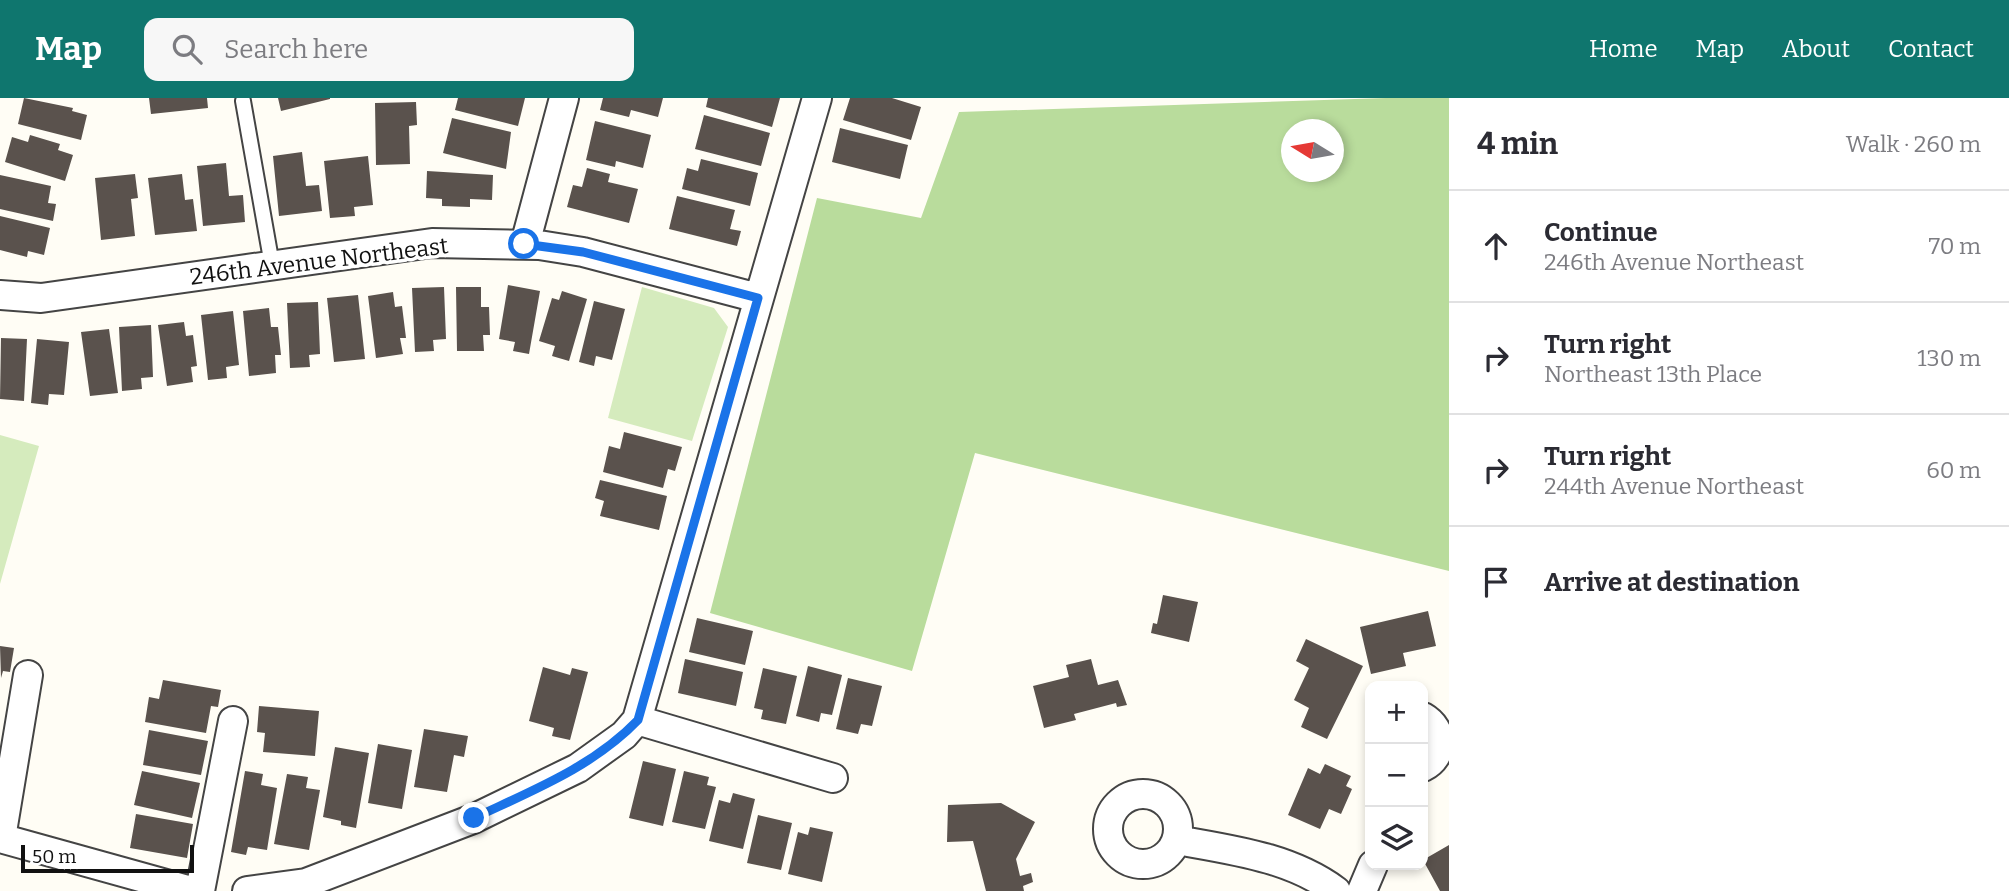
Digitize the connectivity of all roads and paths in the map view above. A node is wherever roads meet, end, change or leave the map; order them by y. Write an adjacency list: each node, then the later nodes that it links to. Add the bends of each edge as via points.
1 (564, 98): 4 (street)
2 (817, 98): 7 (street)
3 (243, 101): 5 (lane)
4 (524, 244): 5 (street, 246th Avenue Northeast, via 432,243); 7 (street, 246th Avenue Northeast, via 583,252)
5 (272, 265): 6 (street, 246th Avenue Northeast, via 41,299)
6 (0, 295)
7 (758, 298): 9 (street)
8 (28, 675): 14 (street)
9 (638, 720): 13 (street); 19 (street, via 578,768 474,818 306,883)
10 (1428, 720): 12 (street, via 1440,741)
11 (233, 721): 18 (street)
12 (1428, 763)
13 (833, 778)
14 (1, 838): 17 (street)
15 (1177, 840): 20 (street, via 1266,857)
16 (1371, 870): 21 (street)
17 (191, 891)
18 (200, 891)
19 (247, 891)
20 (1336, 891)
21 (1362, 891)

